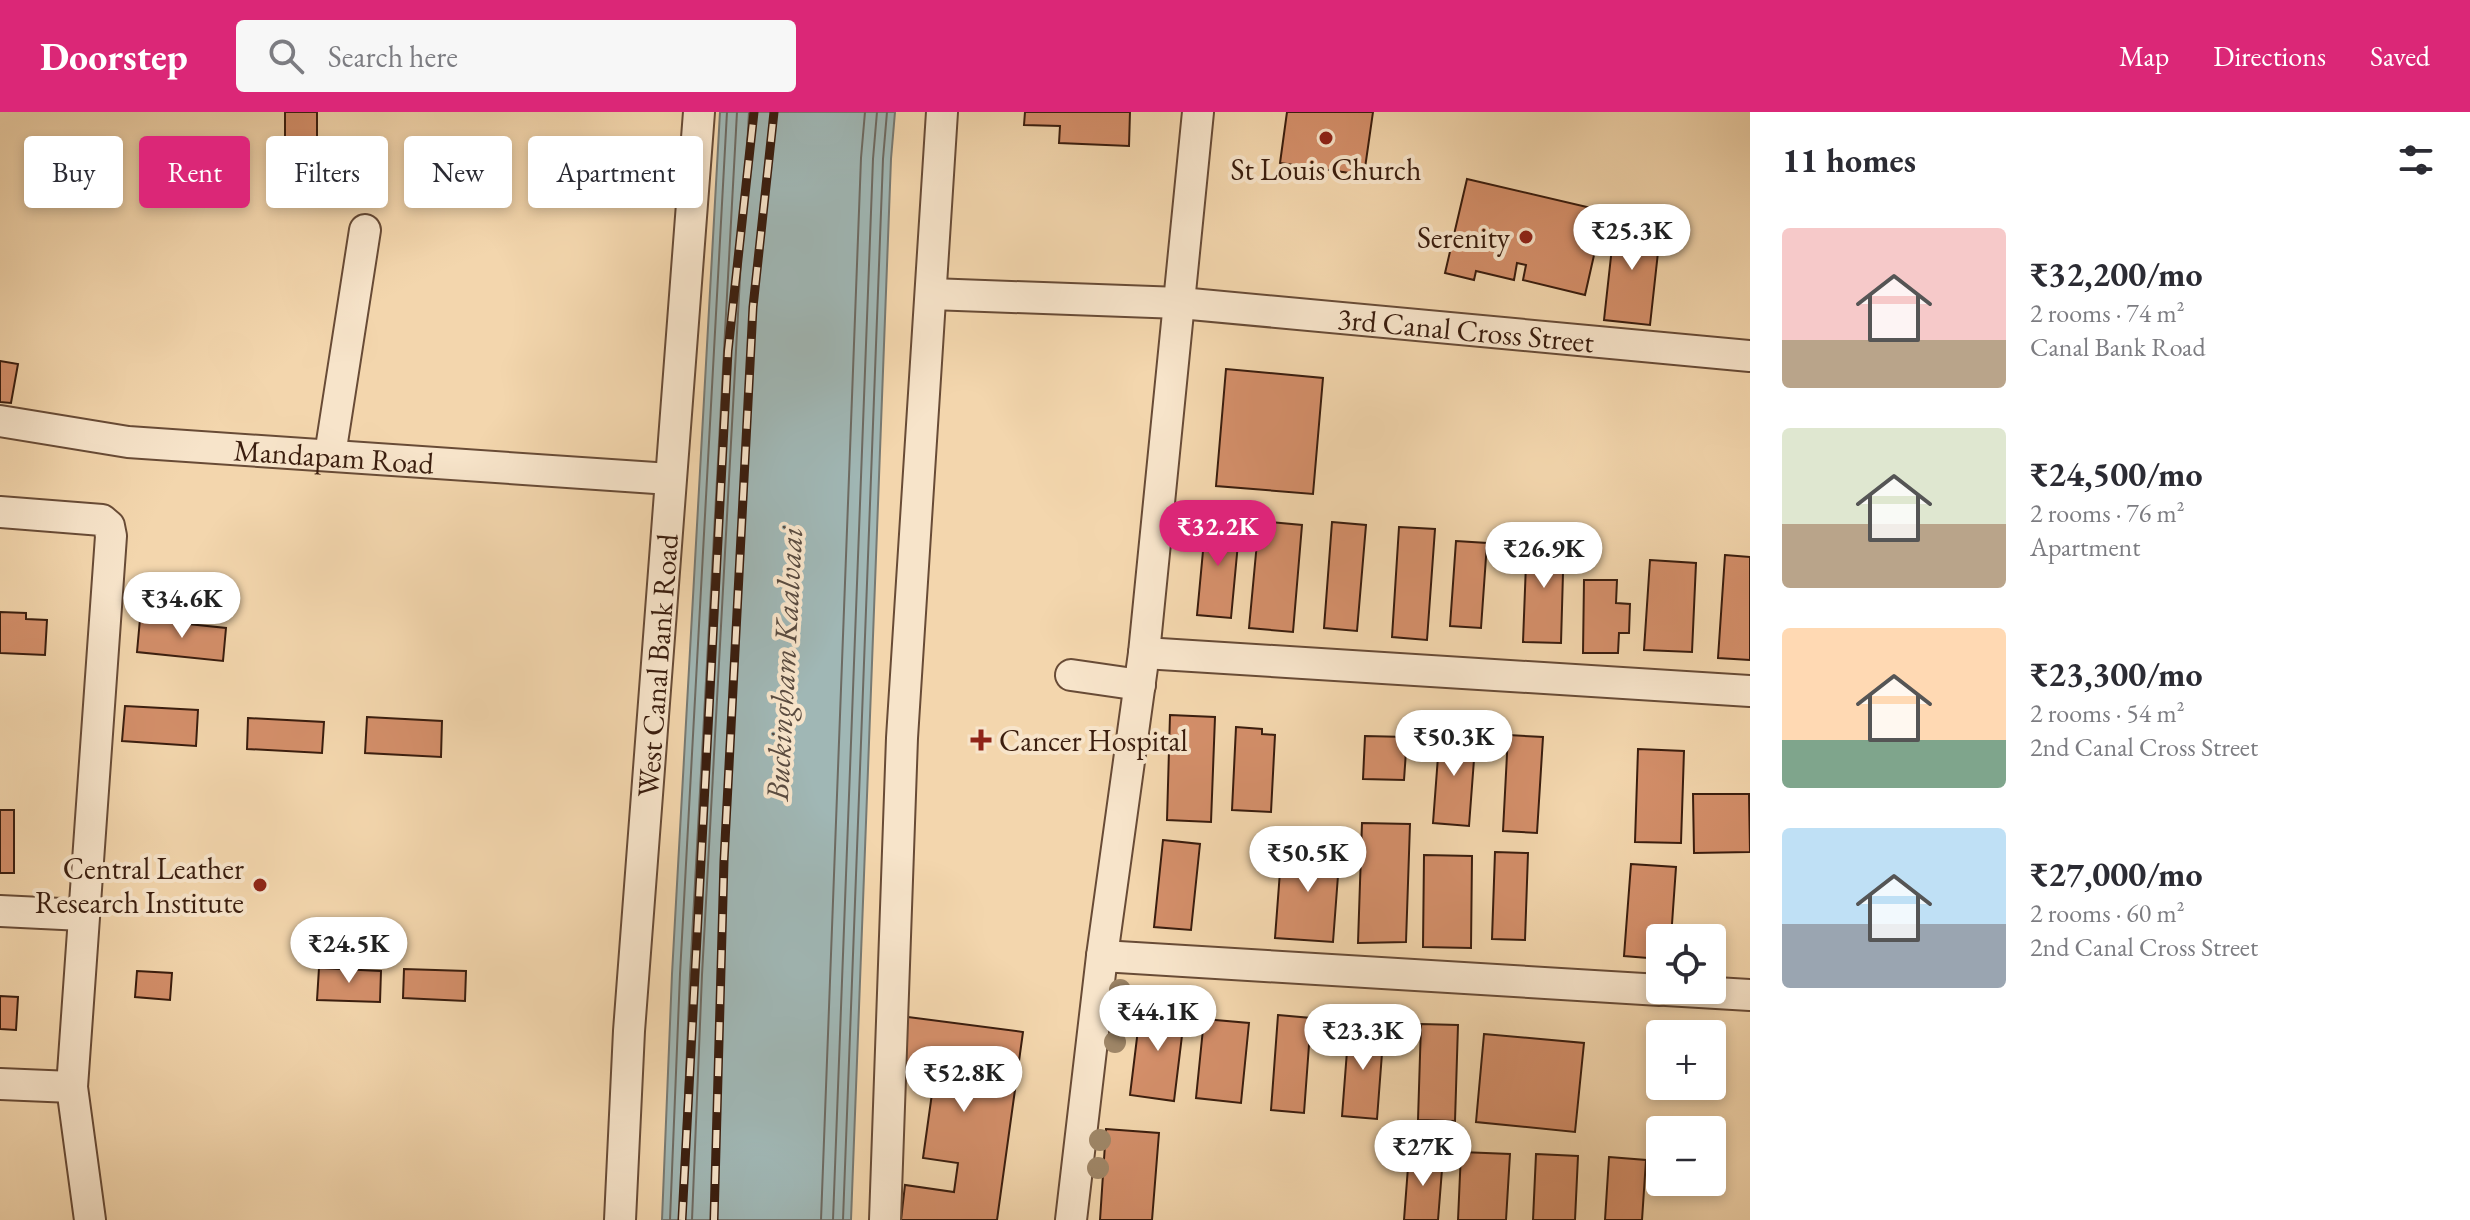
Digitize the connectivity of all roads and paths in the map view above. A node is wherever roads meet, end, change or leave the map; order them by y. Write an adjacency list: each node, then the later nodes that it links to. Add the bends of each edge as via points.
1 (699, 112): 10 (street, West Canal Bank Road)
2 (942, 112): 5 (street)
3 (1198, 112): 6 (street)
4 (365, 230): 9 (street)
5 (931, 294): 6 (street, 3rd Canal Cross Street); 26 (street, via 902,738)
6 (1180, 303): 7 (street, 3rd Canal Cross Street); 12 (street)
7 (1750, 356)
8 (0, 421): 9 (street, Mandapam Road, via 128,442)
9 (330, 455): 10 (street, Mandapam Road)
10 (670, 479): 25 (street, West Canal Bank Road)
11 (0, 512): 17 (street, via 102,520 109,526)
12 (1144, 653): 14 (street); 15 (street)
13 (1071, 675): 14 (street)
14 (1140, 685): 18 (street)
15 (1750, 691)
16 (0, 911): 17 (street)
17 (83, 915): 23 (street)
18 (1102, 956): 19 (street); 27 (street)
19 (1646, 989)
20 (1726, 994): 21 (street)
21 (1750, 995)
22 (0, 1084): 23 (street)
23 (72, 1087): 24 (street)
24 (90, 1220)
25 (620, 1220)
26 (885, 1220)
27 (1071, 1220)

